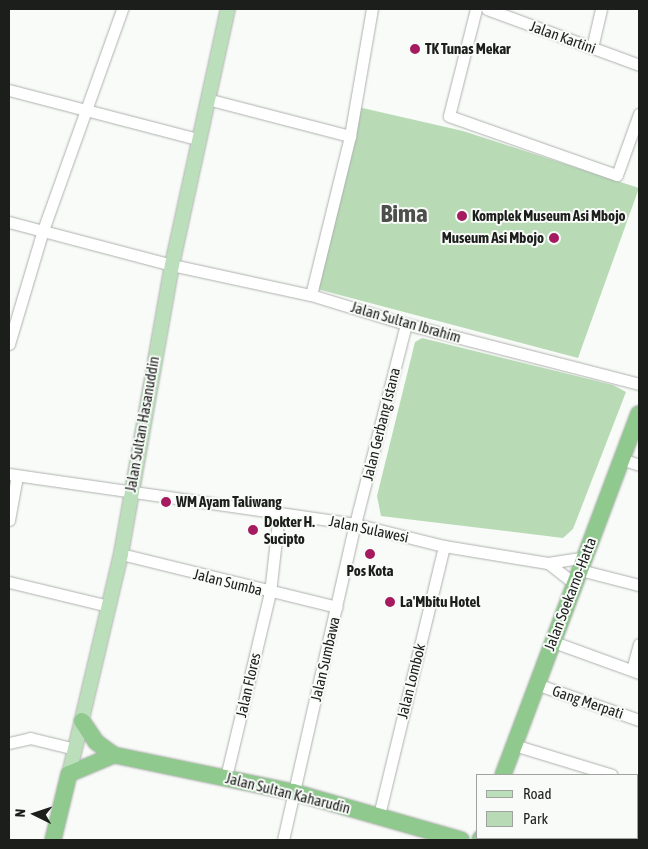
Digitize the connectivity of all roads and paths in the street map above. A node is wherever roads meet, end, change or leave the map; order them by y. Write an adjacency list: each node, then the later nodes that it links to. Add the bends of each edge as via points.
1 (122, 9): 11 (street)
2 (228, 9): 10 (main road, Jalan Sultan Hasanuddin)
3 (372, 9): 13 (street)
4 (476, 9): 12 (street, via 448,116 617,174)
5 (488, 9): 7 (street, Jalan Kartini)
6 (601, 9): 7 (street)
7 (592, 48): 8 (street, Jalan Kartini)
8 (639, 65)
9 (9, 90): 11 (street)
10 (207, 99): 13 (street); 14 (main road, Jalan Sultan Hasanuddin)
11 (85, 108): 14 (street); 16 (street)
12 (639, 114)
13 (350, 136): 18 (street)
14 (197, 139): 17 (main road, Jalan Sultan Hasanuddin)
15 (9, 222): 16 (street, Jalan Sultan Ibrahim)
16 (42, 233): 17 (street, Jalan Sultan Ibrahim); 19 (street)
17 (172, 265): 18 (street, Jalan Sultan Ibrahim); 27 (main road, Jalan Sultan Hasanuddin)
18 (311, 295): 20 (street, Jalan Sultan Ibrahim)
19 (13, 317): 21 (street)
20 (406, 324): 22 (street, Jalan Sultan Ibrahim); 30 (street, Jalan Gerbang Istana)
21 (9, 344)
22 (639, 384)
23 (639, 414): 24 (highway, Jalan Soekarno-Hatta)
24 (621, 458): 25 (street); 34 (highway, Jalan Soekarno-Hatta)
25 (639, 465)
26 (13, 475): 27 (street, Jalan Sulawesi); 29 (street)
27 (130, 492): 28 (street, Jalan Sulawesi); 32 (main road, Jalan Sultan Hasanuddin)
28 (279, 513): 30 (street, Jalan Sulawesi); 37 (street, Jalan Flores)
29 (9, 520)
30 (355, 524): 31 (street, Jalan Sulawesi); 39 (street, Jalan Sumbawa)
31 (444, 546): 33 (street, Jalan Sulawesi); 55 (street, Jalan Lombok)
32 (121, 554): 37 (street, Jalan Sumba); 38 (main road, Jalan Sultan Hasanuddin)
33 (548, 563): 34 (street, Jalan Sulawesi); 34 (street, Jalan Sulawesi)
34 (580, 570): 36 (street); 40 (highway, Jalan Soekarno-Hatta)
35 (9, 582): 38 (street)
36 (639, 585)
37 (270, 593): 39 (street, Jalan Sumba); 53 (street, Jalan Flores)
38 (109, 606): 45 (main road, Jalan Sultan Hasanuddin)
39 (337, 607): 54 (street, Jalan Sumbawa)
40 (551, 641): 42 (street); 43 (highway, Jalan Soekarno-Hatta)
41 (639, 644): 42 (street)
42 (635, 671)
43 (536, 684): 44 (street, Gang Merpati); 47 (highway, Jalan Soekarno-Hatta)
44 (639, 720)
45 (82, 721): 48 (main road, Jalan Sultan Hasanuddin); 49 (highway, Jalan Sultan Kaharudin, via 96,742)
46 (9, 743): 48 (street, via 30,738)
47 (514, 745): 51 (highway, Jalan Soekarno-Hatta); 52 (street)
48 (75, 749): 50 (main road, Jalan Sultan Hasanuddin)
49 (114, 755): 50 (highway); 53 (highway, Jalan Sultan Kaharudin)
50 (69, 774): 56 (highway, Jalan Sultan Hasanuddin)
51 (503, 774)
52 (609, 774)
53 (226, 777): 54 (highway, Jalan Sultan Kaharudin)
54 (293, 792): 55 (highway, Jalan Sultan Kaharudin); 57 (street, Jalan Sumbawa)
55 (379, 815): 58 (highway, Jalan Sultan Kaharudin)
56 (55, 840)
57 (283, 840)
58 (461, 840)

